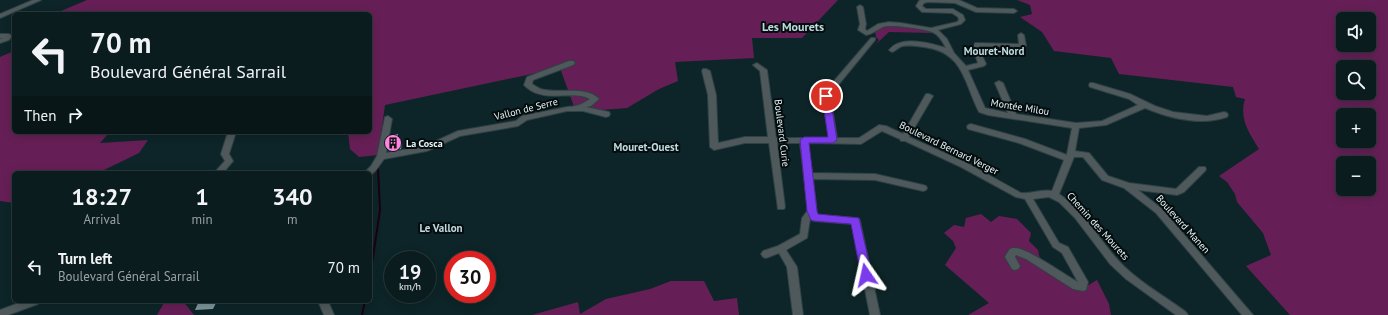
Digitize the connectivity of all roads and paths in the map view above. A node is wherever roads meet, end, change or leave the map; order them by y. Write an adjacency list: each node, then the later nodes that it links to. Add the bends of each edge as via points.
1 (38, 0): 5 (street)
2 (928, 0): 4 (street, via 956,1 976,10); 6 (street, via 921,2 919,6 924,11 953,11 962,17 959,23)
3 (860, 7): 6 (street, via 863,24 861,30 866,33 887,24)
4 (1014, 11)
5 (0, 16)
6 (933, 30): 12 (street, via 945,40)
7 (1021, 35): 15 (street, via 1023,46 977,44 976,49 982,64)
8 (0, 36): 10 (street, via 9,36)
9 (873, 39): 32 (street, via 826,95)
10 (0, 41)
11 (892, 50): 12 (street, via 899,45 927,44)
12 (951, 52): 15 (street)
13 (571, 63): 21 (street, via 528,82 532,89 548,94 588,95 595,99 588,104)
14 (757, 64): 30 (street, Boulevard Curie, via 763,70)
15 (963, 69): 23 (street, Montée Milou, via 984,111)
16 (706, 71): 30 (street, via 712,95 714,147 745,140)
17 (999, 83): 23 (street)
18 (1093, 85): 20 (street, via 1133,97)
19 (929, 96): 29 (street)
20 (1144, 105): 24 (street, via 1192,117 1220,118); 26 (street, Montée Milou, via 1092,126)
21 (566, 109): 22 (street, Vallon de Serre, via 583,109); 33 (street, Vallon de Serre, via 525,118 518,123 458,134 427,148)
22 (606, 114)
23 (1013, 115): 26 (street, Montée Milou)
24 (1224, 115)
25 (388, 119): 33 (street)
26 (1076, 126): 34 (street)
27 (971, 127): 34 (street, Boulevard Manen)
28 (231, 134): 36 (street, via 225,154 229,160)
29 (904, 139): 32 (street, Boulevard Bernard Verger, via 879,128 861,141); 42 (street, Boulevard Bernard Verger, via 964,165 1019,196)
30 (773, 140): 31 (street); 43 (street, Boulevard Curie)
31 (804, 140): 32 (street); 38 (street)
32 (833, 140)
33 (382, 156): 37 (street, via 377,166)
34 (1070, 156): 39 (street, Boulevard Manen, via 1086,155 1105,178); 41 (street)
35 (1202, 169): 39 (street, via 1177,192)
36 (220, 171)
37 (371, 171)
38 (809, 176): 40 (street, via 875,177); 44 (street)
39 (1127, 186): 55 (street, Boulevard Manen, via 1159,211)
40 (923, 188)
41 (1054, 195): 42 (street, Boulevard Bernard Verger, via 1044,193); 54 (street, Chemin des Mourets, via 1074,213 1127,274)
42 (1028, 197): 47 (street, via 1056,245 1065,250 1083,282 1083,287 1076,286 1029,256 1014,251 1010,257)
43 (781, 207)
44 (812, 211): 45 (street, via 806,218 804,236); 53 (street, via 814,218 856,221)
45 (781, 249): 46 (street); 52 (street, via 792,267)
46 (766, 254)
47 (1016, 266)
48 (30, 303): 50 (street)
49 (324, 303): 51 (street)
50 (0, 314)
51 (329, 315)
52 (798, 315)
53 (874, 315)
54 (1183, 315)
55 (1248, 315)

